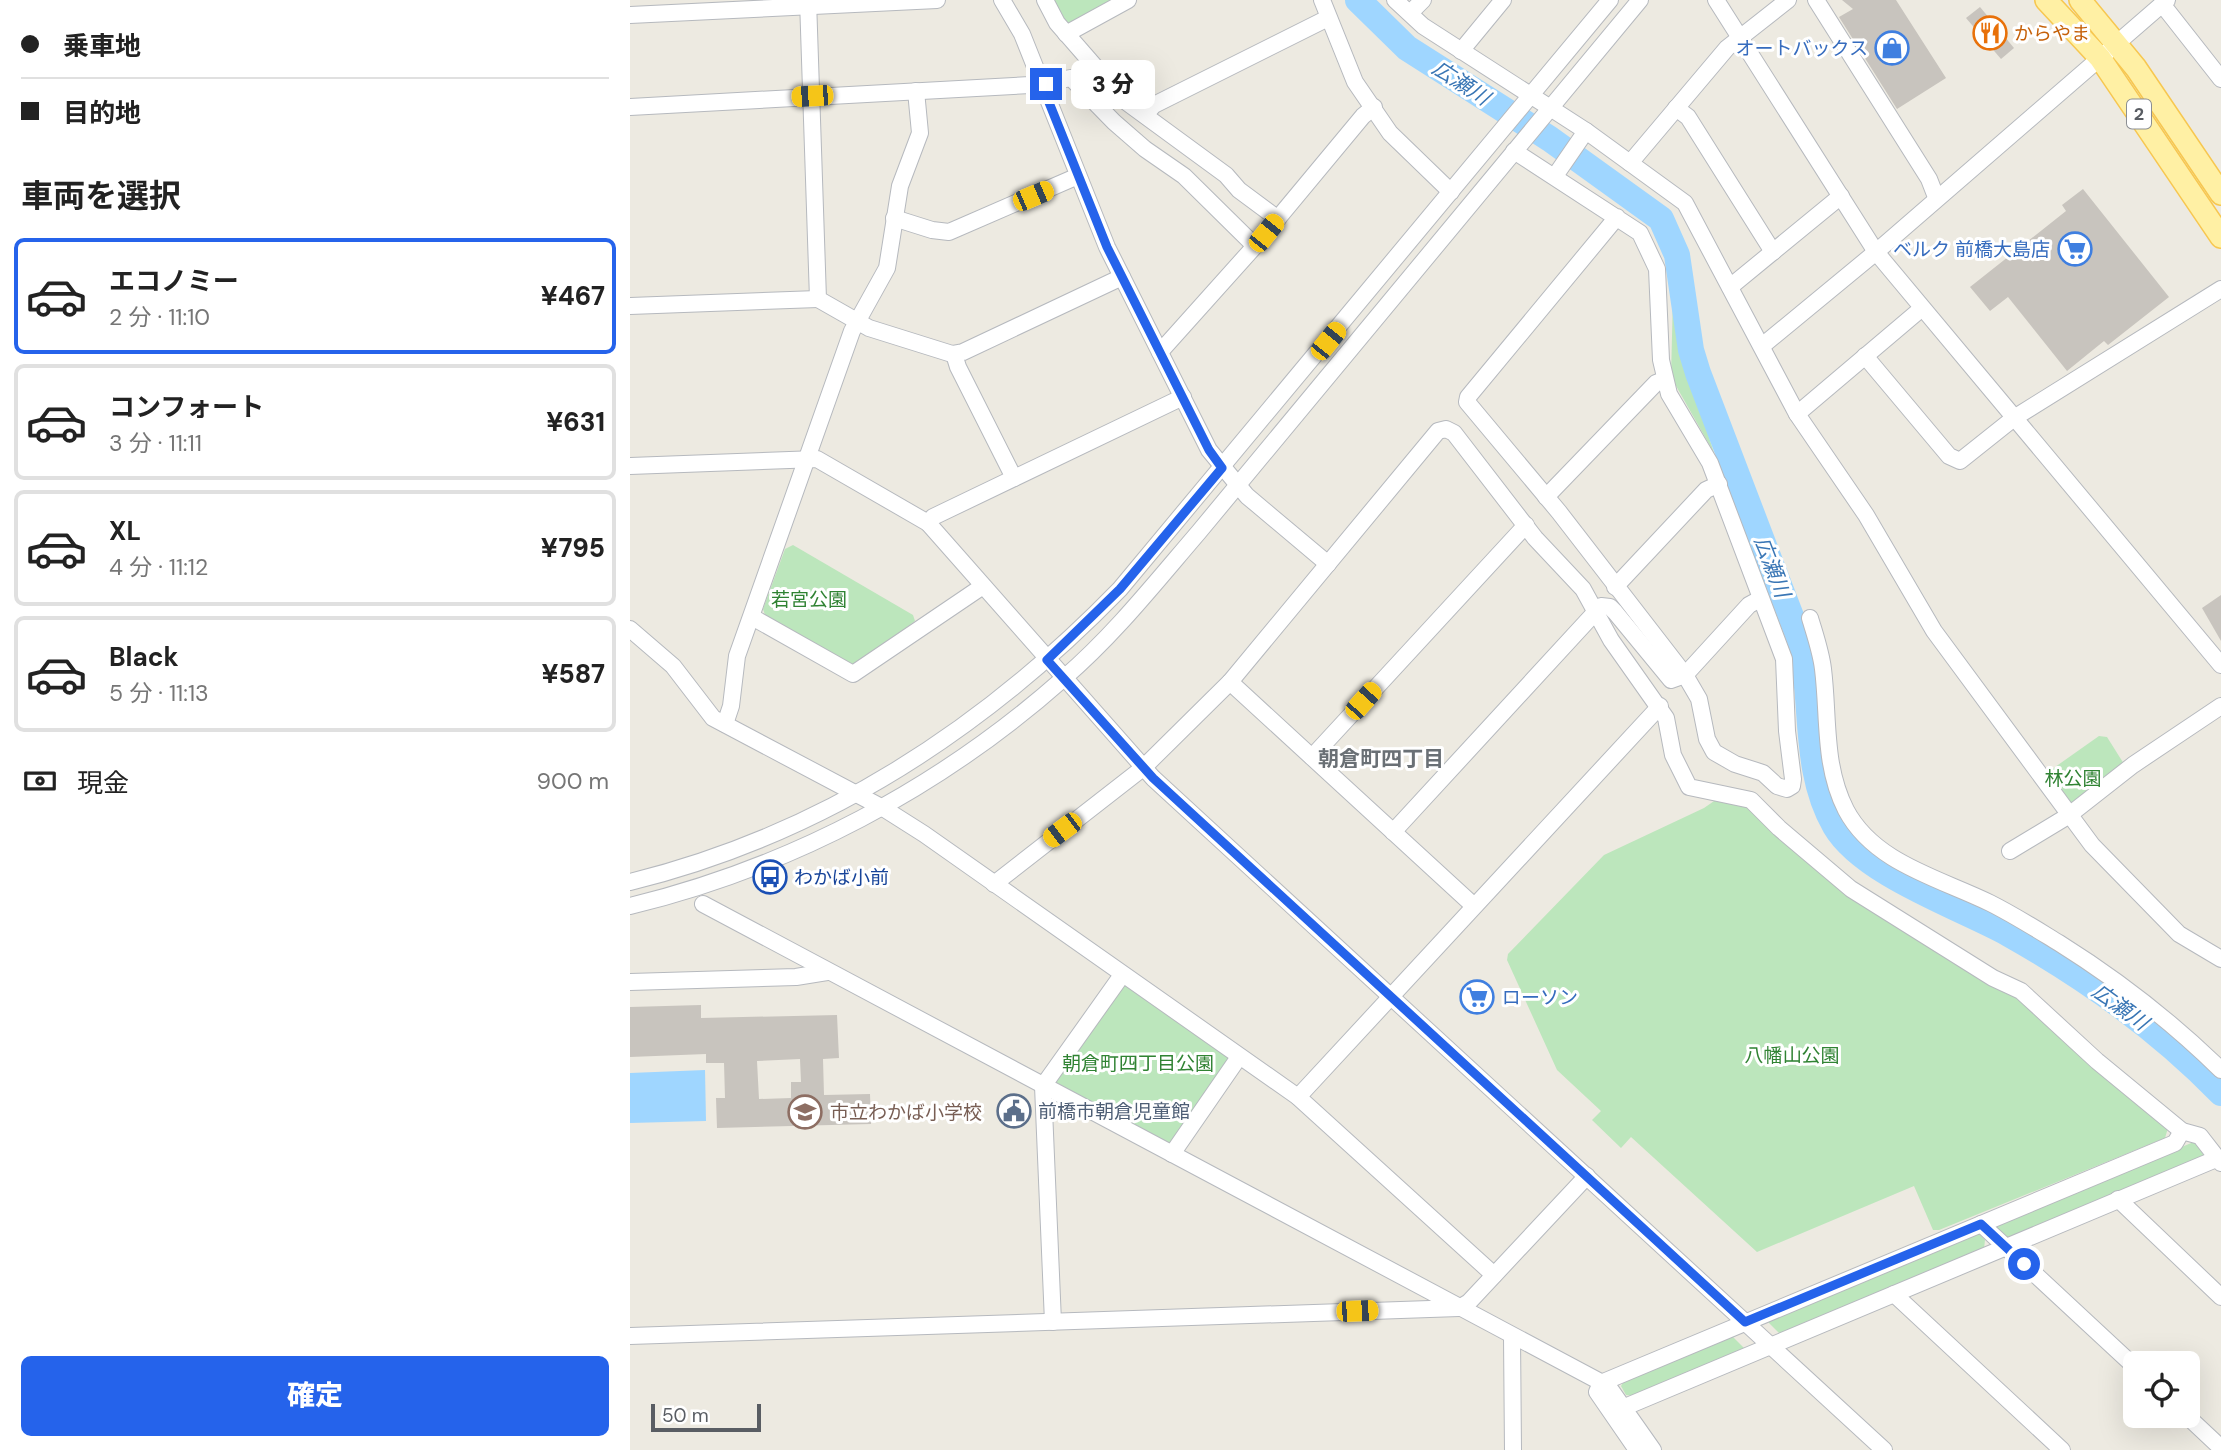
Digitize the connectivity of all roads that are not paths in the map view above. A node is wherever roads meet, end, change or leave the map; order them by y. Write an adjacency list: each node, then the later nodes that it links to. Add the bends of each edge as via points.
1 (937, 0): 17 (street)
2 (1002, 0): 27 (street, via 1022,34)
3 (1045, 0): 21 (street)
4 (1128, 0): 21 (street)
5 (1322, 0): 20 (street)
6 (1395, 0): 18 (street)
7 (1423, 0): 18 (street)
8 (1503, 0): 24 (street)
9 (1610, 0): 30 (street)
10 (1640, 0): 34 (street)
11 (1716, 0): 22 (street)
12 (1788, 0): 22 (street)
13 (1816, 0): 44 (street)
14 (2046, 0): 25 (main road, 2)
15 (2080, 0): 23 (main road, 2)
16 (2164, 2): 23 (street); 26 (street)
17 (808, 3): 19 (street); 29 (street)
18 (1410, 13): 24 (street)
19 (630, 15)
20 (1328, 18): 32 (street, via 1355,82); 35 (street, via 1154,105)
21 (1066, 34): 35 (street, via 1117,94)
22 (1739, 37): 33 (street); 43 (street)
23 (2118, 43): 25 (street); 42 (main road, 2)
24 (1461, 51): 30 (street)
25 (2100, 58): 44 (street); 48 (main road, 2)
26 (2221, 79)
27 (1042, 85): 28 (street); 40 (street); 49 (street, via 1068,77 1075,80 1114,122 1184,176)
28 (916, 91): 29 (street); 46 (street, via 920,133 900,186)
29 (812, 96): 31 (street); 55 (street)
30 (1527, 100): 34 (street); 41 (street)
31 (630, 107)
32 (1374, 107): 41 (street, via 1390,133); 47 (street)
33 (1676, 108): 38 (street); 50 (street, via 1688,117)
34 (1545, 113): 36 (street); 37 (street)
35 (1146, 115): 47 (street)
36 (1581, 137): 38 (street); 39 (street)
37 (1519, 146): 39 (street); 72 (street)
38 (1630, 163): 53 (street, via 1685,203)
39 (1558, 172): 45 (street)
40 (1078, 176): 46 (street, via 949,232); 52 (street)
41 (1451, 192): 69 (street)
42 (2221, 194)
43 (1841, 196): 50 (street); 51 (street)
44 (1936, 197): 51 (street)
45 (1617, 217): 63 (street, via 1640,233 1653,256); 73 (street, via 1468,397 1470,407)
46 (894, 218): 58 (street, via 887,268)
47 (1278, 219): 49 (street)
48 (2221, 237)
49 (1255, 246): 60 (street)
50 (1773, 252): 53 (street)
51 (1876, 252): 57 (street); 59 (street)
52 (1122, 277): 60 (street); 61 (street)
53 (1730, 287): 59 (street)
54 (2221, 289): 66 (street)
55 (818, 299): 56 (street); 58 (street)
56 (630, 306)
57 (1921, 309): 62 (street); 66 (street)
58 (857, 322): 61 (street); 67 (street)
59 (1762, 346): 65 (street)
60 (1160, 352): 64 (street)
61 (954, 354): 70 (street)
62 (1865, 356): 65 (street); 66 (street, via 1955,461 1964,459)
63 (1664, 380): 71 (street); 73 (street, via 1656,383)
64 (1183, 397): 69 (street); 70 (street)
65 (1797, 414): 96 (street, via 1866,515 1934,631)
66 (2014, 418): 85 (street)
67 (809, 458): 68 (street); 74 (street, via 823,461); 81 (street)
68 (630, 466)
69 (1222, 468): 72 (street); 84 (street, via 1120,589)
70 (1014, 478): 74 (street)
71 (1719, 484): 78 (street, via 1706,490); 79 (street)
72 (1237, 486): 76 (street); 87 (street, via 1136,606)
73 (1546, 497): 78 (street)
74 (928, 523): 77 (street)
75 (1525, 525): 76 (street, via 1454,433 1442,429); 80 (street, via 1579,584); 92 (street)
76 (1328, 564): 88 (street)
77 (983, 586): 81 (street, via 853,674); 84 (street)
78 (1615, 587): 86 (street)
79 (1760, 599): 86 (street); 86 (street, via 1770,614 1784,659 1791,786 1780,788 1763,773 1714,752 1699,699)
80 (1594, 611): 86 (street, via 1606,606 1615,612 1666,678); 89 (street); 97 (street)
81 (752, 617): 91 (street, via 737,656)
82 (1811, 618): 110 (street, via 1823,667 1835,783 1852,820 1868,839 1895,859 2014,916 2122,984)
83 (630, 629): 91 (street, via 673,666 707,713)
84 (1047, 660): 87 (street); 94 (street, via 931,750)
85 (2221, 665)
86 (1685, 675)
87 (1063, 679): 93 (street); 95 (street, via 967,755)
88 (1230, 682): 92 (street); 93 (street)
89 (1660, 706): 102 (street); 113 (street, via 1674,759 1689,787 1751,800 1851,889 2021,991)
90 (2221, 706): 96 (street)
91 (725, 724): 94 (street)
92 (1312, 757): 97 (street)
93 (1143, 768): 100 (street); 108 (street)
94 (855, 796): 95 (street); 99 (street, via 744,846)
95 (883, 808): 100 (street); 103 (street, via 775,860)
96 (2068, 816): 98 (street); 104 (street, via 2179,934)
97 (1393, 832): 102 (street)
98 (2010, 851)
99 (630, 882)
100 (994, 884): 106 (street)
101 (703, 904): 105 (street)
102 (1474, 905): 108 (street)
103 (630, 906)
104 (2221, 959)
105 (827, 972): 107 (street); 111 (street)
106 (1122, 975): 109 (street); 111 (street)
107 (630, 982)
108 (1390, 997): 112 (street); 116 (street)
109 (1239, 1057): 112 (street); 114 (street)
110 (2221, 1070)
111 (1043, 1086): 114 (street); 124 (street)
112 (1298, 1097): 120 (street)
113 (2182, 1131): 115 (street, via 2200,1136); 118 (street, via 2175,1143)
114 (1172, 1154): 123 (street)
115 (2219, 1161): 117 (street)
116 (1587, 1176): 120 (street); 125 (street)
117 (2118, 1199): 119 (street); 122 (street)
118 (1981, 1224): 119 (street); 125 (street)
119 (2005, 1247): 121 (street); 129 (street)
120 (1494, 1275): 123 (street)
121 (1894, 1294): 128 (street); 138 (street)
122 (2221, 1297)
123 (1459, 1308): 124 (street); 127 (street)
124 (1053, 1322): 126 (street)
125 (1745, 1322): 128 (street); 130 (street)
126 (630, 1336)
127 (1512, 1336): 130 (street); 134 (street)
128 (1770, 1346): 131 (street); 137 (street)
129 (2123, 1356)
130 (1601, 1383): 131 (street); 135 (street, via 1597,1392)
131 (1625, 1407): 136 (street)
132 (2199, 1428): 133 (street)
133 (2219, 1447)
134 (1513, 1450)
135 (1637, 1450)
136 (1653, 1450)
137 (1884, 1450)
138 (2062, 1450)

